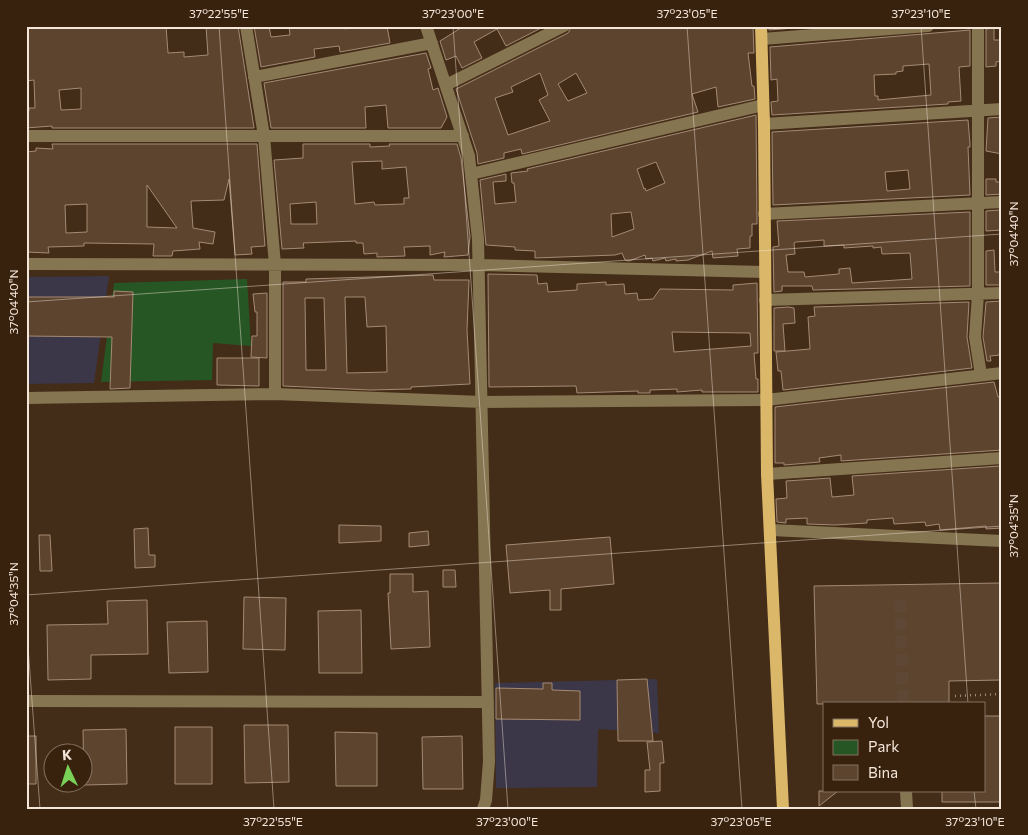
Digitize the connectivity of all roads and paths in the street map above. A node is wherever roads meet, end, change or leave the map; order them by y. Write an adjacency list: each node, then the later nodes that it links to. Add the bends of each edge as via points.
1 (246, 26): 9 (street)
2 (426, 26): 8 (street)
3 (564, 26): 10 (street)
4 (761, 26): 7 (main road)
5 (928, 26): 7 (street)
6 (978, 26): 13 (street)
7 (762, 39): 11 (main road)
8 (432, 43): 9 (street); 10 (street)
9 (254, 78): 16 (street)
10 (446, 85): 17 (street)
11 (763, 105): 14 (main road); 18 (street)
12 (1002, 109): 13 (street)
13 (979, 110): 14 (street); 20 (street)
14 (764, 124): 21 (main road)
15 (26, 136): 16 (street)
16 (264, 136): 17 (street); 23 (street)
17 (463, 136): 18 (street)
18 (471, 174): 24 (street)
19 (1002, 202): 20 (street)
20 (978, 203): 21 (street); 27 (street)
21 (764, 214): 25 (main road)
22 (26, 264): 23 (street)
23 (275, 265): 24 (street); 31 (street)
24 (479, 265): 25 (street); 34 (street)
25 (765, 272): 28 (main road)
26 (1002, 293): 27 (street)
27 (978, 294): 28 (street); 30 (street, via 975,338)
28 (765, 300): 33 (main road)
29 (1002, 373): 30 (street)
30 (981, 375): 33 (street)
31 (275, 394): 32 (street); 34 (street)
32 (26, 398)
33 (766, 400): 34 (street); 36 (main road)
34 (482, 402): 42 (street)
35 (1002, 458): 36 (street)
36 (767, 474): 37 (main road)
37 (771, 530): 38 (street); 44 (main road)
38 (1002, 541)
39 (1002, 694): 40 (path)
40 (955, 696)
41 (26, 701): 42 (street)
42 (488, 702): 45 (street, via 489,761)
43 (906, 792): 46 (street)
44 (781, 807)
45 (483, 809)
46 (907, 809)

